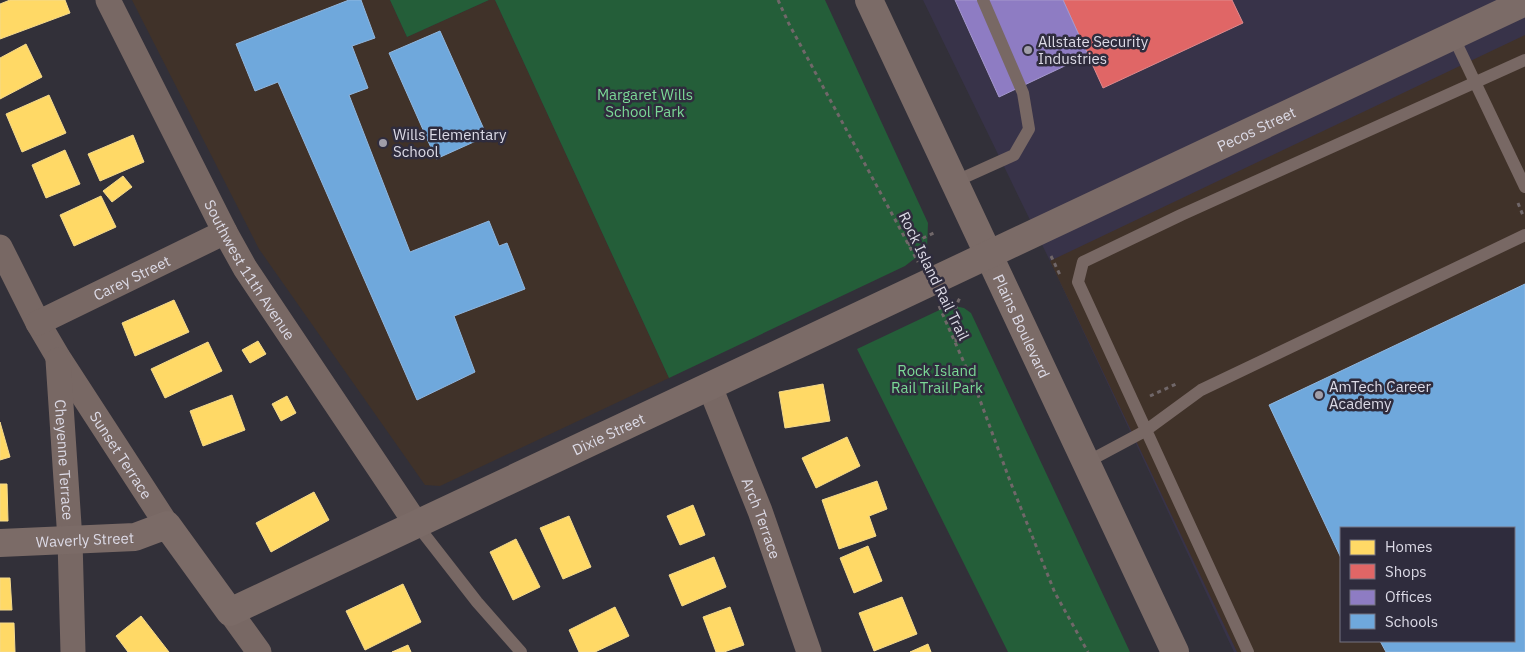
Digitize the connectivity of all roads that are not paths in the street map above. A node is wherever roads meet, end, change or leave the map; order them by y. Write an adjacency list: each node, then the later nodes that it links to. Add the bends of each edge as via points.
1 (108, 0): 10 (street, Southwest 11th Avenue)
2 (869, 0): 8 (main road, Plains Boulevard)
3 (983, 0): 8 (lane, via 1023,94 1029,129 1014,155)
4 (1525, 2): 5 (main road, Pecos Street)
5 (1453, 36): 7 (lane); 13 (main road, Pecos Street)
6 (1525, 60): 7 (lane)
7 (1475, 82): 9 (lane); 17 (lane, via 1083,262 1078,282)
8 (954, 182): 13 (main road, Plains Boulevard)
9 (1525, 187)
10 (225, 232): 14 (street, Carey Street); 20 (street, Southwest 11th Avenue, via 245,268)
11 (1525, 235): 17 (lane, via 1201,390)
12 (0, 247): 14 (street, Sunset Terrace)
13 (988, 256): 16 (main road, Dixie Street); 18 (main road, Plains Boulevard)
14 (38, 323): 15 (street, Sunset Terrace)
15 (58, 357): 19 (street, Sunset Terrace); 21 (street, Cheyenne Terrace)
16 (710, 387): 20 (main road, Dixie Street); 27 (street, Arch Terrace, via 760,511)
17 (1145, 431): 18 (lane); 29 (lane)
18 (1087, 462): 28 (main road, Plains Boulevard)
19 (166, 525): 21 (main road, Waverly Street, via 136,537); 23 (main road, Sunset Terrace)
20 (416, 525): 23 (main road, Dixie Street); 26 (lane)
21 (70, 540): 22 (main road, Waverly Street); 24 (street, Cheyenne Terrace)
22 (0, 543)
23 (230, 612): 25 (street, Sunset Terrace)
24 (73, 652)
25 (259, 652)
26 (521, 652)
27 (809, 652)
28 (1175, 652)
29 (1248, 652)

